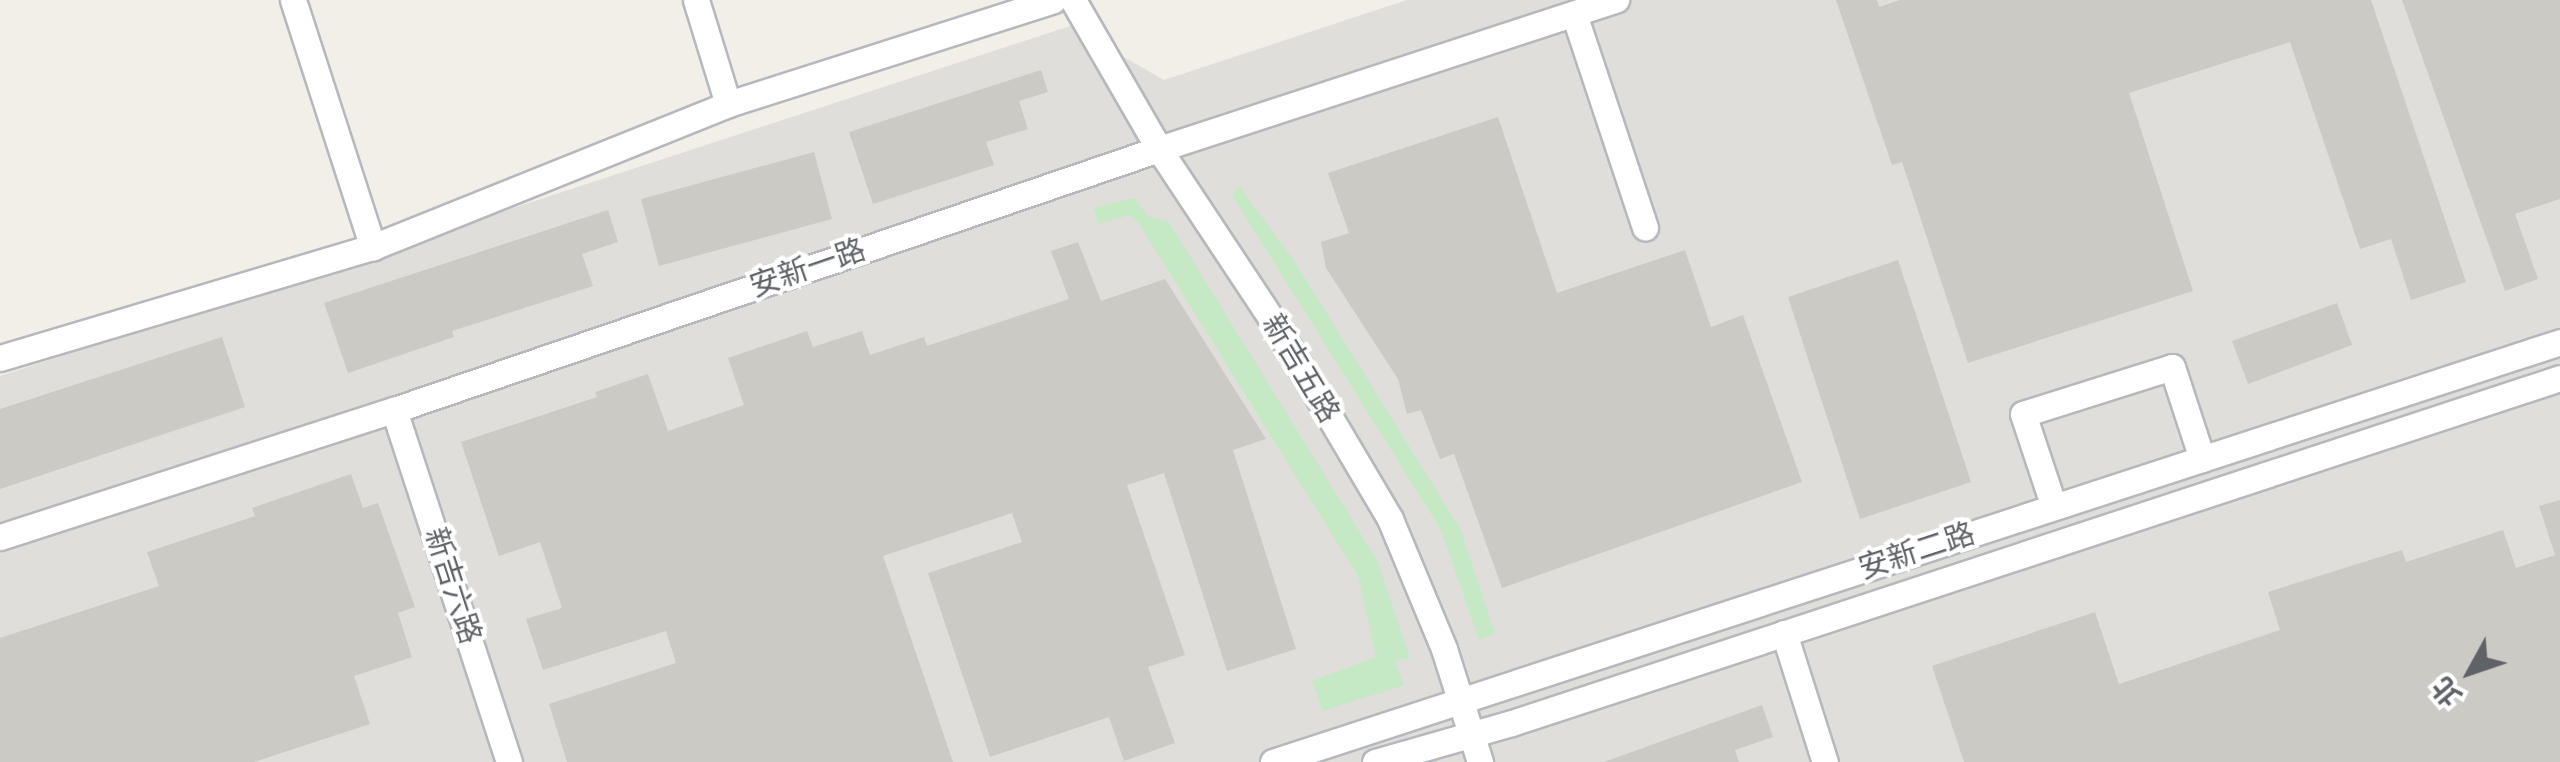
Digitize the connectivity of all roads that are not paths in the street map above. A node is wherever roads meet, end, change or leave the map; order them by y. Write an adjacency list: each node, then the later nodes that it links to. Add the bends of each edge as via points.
1 (292, 0): 10 (street)
2 (696, 0): 7 (street)
3 (1053, 0): 7 (street)
4 (1073, 0): 8 (street, 新吉五路)
5 (1616, 0): 6 (street, 安新一路)
6 (1574, 14): 8 (street, 安新一路); 9 (street)
7 (728, 104): 10 (street)
8 (1159, 149): 14 (street, 安新一路); 19 (street, 新吉五路, via 1273,322 1390,519)
9 (1646, 227)
10 (372, 247): 12 (street)
11 (2560, 342): 15 (street, 安新二路)
12 (0, 358)
13 (2560, 378): 18 (street, 安新二路)
14 (394, 410): 17 (street, 安新一路); 21 (street, 新吉六路)
15 (2202, 459): 16 (street, 安新二路); 16 (street, via 2172,367 2023,414)
16 (2054, 507): 19 (street, 安新二路)
17 (0, 536)
18 (1784, 633): 20 (street, 安新二路); 25 (street)
19 (1460, 701): 20 (street, 新吉五路); 22 (street, 安新二路)
20 (1470, 734): 23 (street, 安新二路); 24 (street, 新吉五路)
21 (510, 762)
22 (1274, 762)
23 (1375, 762)
24 (1480, 762)
25 (1826, 762)

